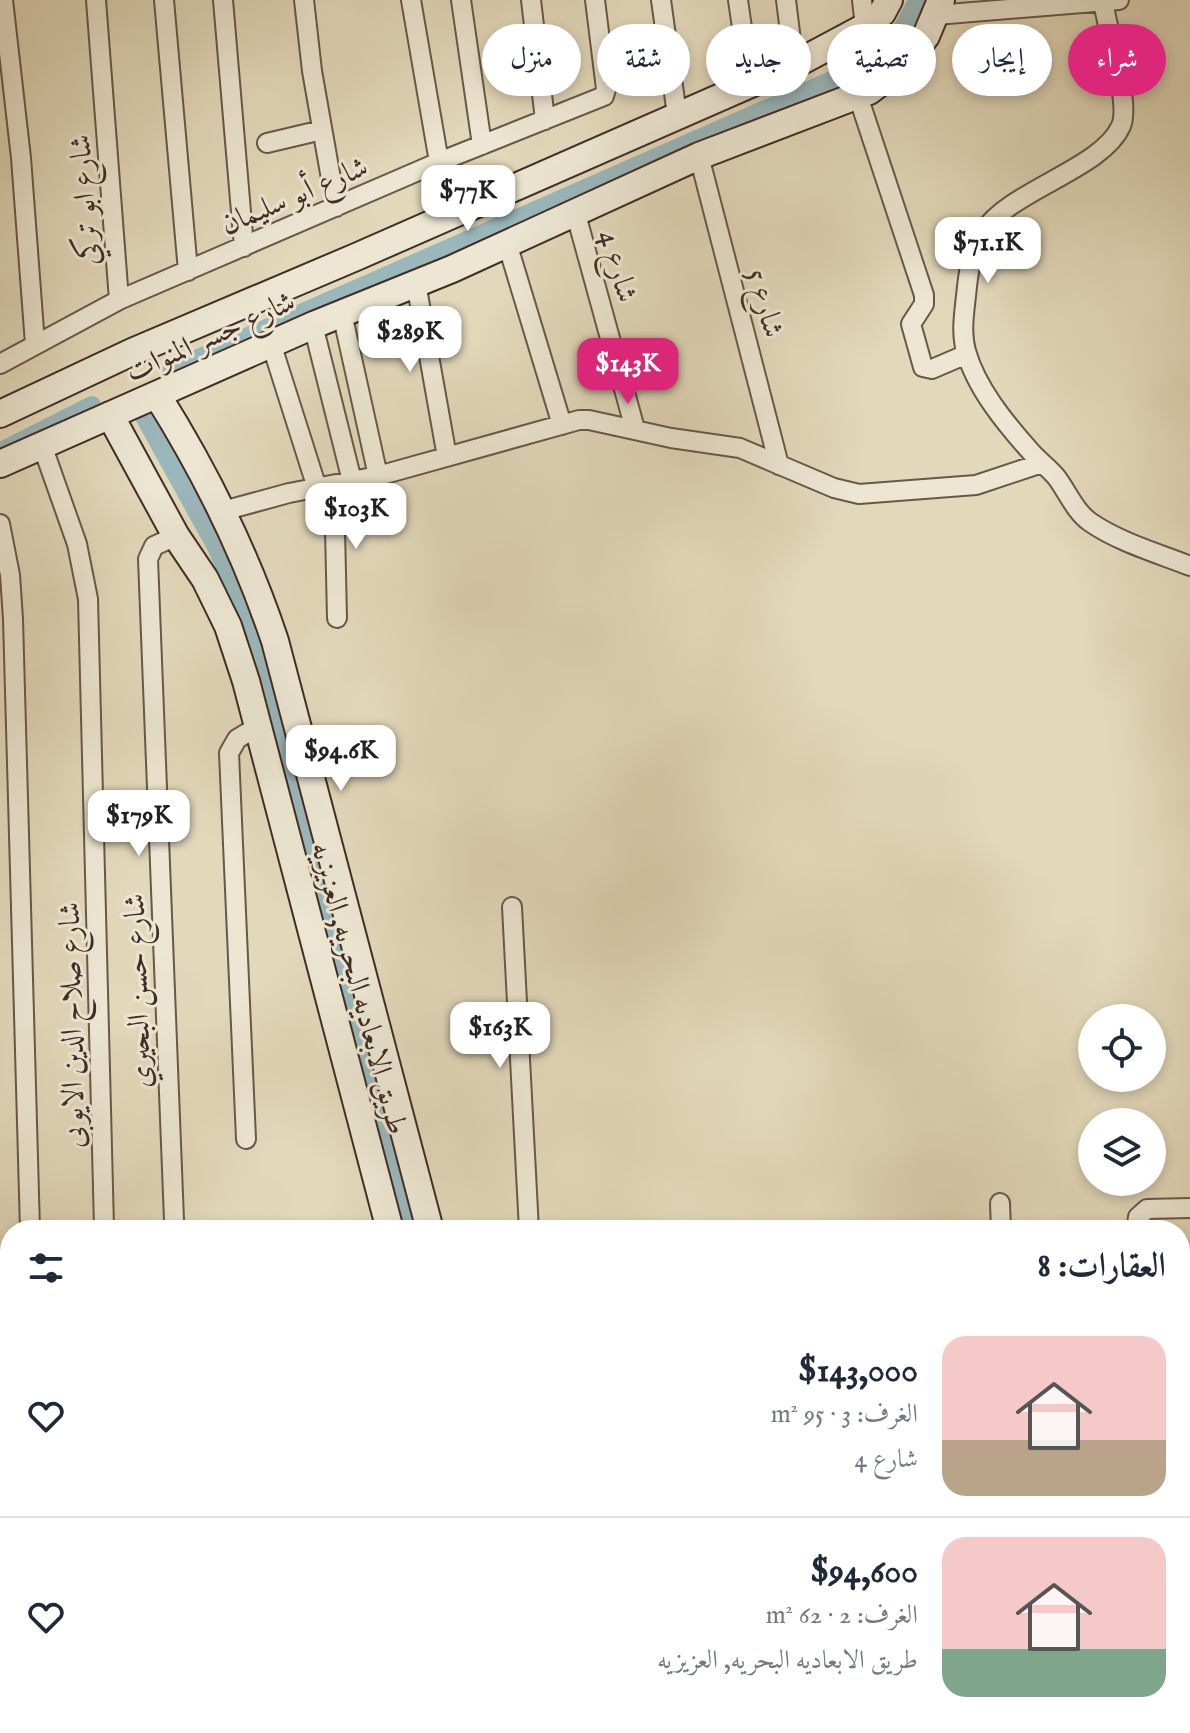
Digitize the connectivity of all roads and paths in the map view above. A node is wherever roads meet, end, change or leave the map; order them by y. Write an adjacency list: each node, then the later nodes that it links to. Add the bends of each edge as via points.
1 (3, 0): 22 (street)
2 (96, 0): 38 (street, شارع ابو تركي)
3 (164, 0): 36 (street)
4 (223, 0): 35 (street)
5 (304, 0): 27 (street)
6 (411, 0): 31 (street)
7 (461, 0): 29 (street)
8 (531, 0): 26 (street)
9 (595, 0): 26 (street, شارع أبو سليمان, via 604,96)
10 (661, 0): 25 (street)
11 (738, 0): 18 (street)
12 (786, 0): 19 (street)
13 (862, 0): 20 (street)
14 (889, 0): 21 (street, شارع جسر المنوات)
15 (1119, 0): 16 (street)
16 (1103, 1): 17 (street); 43 (street, via 1124,119 1112,141 999,214 983,231 967,285)
17 (938, 7)
18 (741, 24)
19 (789, 24)
20 (865, 24)
21 (869, 24)
22 (4, 48): 42 (street, via 21,158)
23 (720, 96): 25 (street, شارع جسر المنوات)
24 (858, 96): 30 (street, شارع جسر المنوات); 43 (street, via 924,295 911,324 923,367 932,369)
25 (677, 115): 46 (street, شارع جسر المنوات)
26 (545, 120): 29 (street, شارع أبو سليمان)
27 (322, 130): 28 (street); 32 (street)
28 (267, 143)
29 (482, 145): 31 (street, شارع أبو سليمان)
30 (699, 156): 33 (street, شارع جسر المنوات); 54 (street, شارع 5)
31 (439, 162): 32 (street, شارع أبو سليمان)
32 (336, 207): 35 (street, شارع أبو سليمان)
33 (575, 211): 34 (street, شارع جسر المنوات); 49 (street, شارع 4)
34 (507, 243): 37 (street, شارع جسر المنوات); 48 (street)
35 (244, 247): 36 (street, شارع أبو سليمان)
36 (188, 271): 38 (street, شارع أبو سليمان)
37 (416, 283): 39 (street, شارع جسر المنوات); 51 (street)
38 (119, 300): 42 (street, شارع أبو سليمان)
39 (342, 313): 40 (street, شارع جسر المنوات); 55 (street)
40 (313, 325): 41 (street, شارع جسر المنوات); 56 (street)
41 (271, 343): 45 (street, شارع جسر المنوات); 56 (street)
42 (35, 344): 44 (street, شارع أبو سليمان)
43 (967, 354): 52 (street, via 988,396)
44 (0, 364)
45 (157, 395): 47 (street, شارع جسر المنوات); 57 (street, طريق الابعاديه البحريه, العزيزيه)
46 (0, 414)
47 (110, 415): 50 (street, شارع جسر المنوات); 59 (street, طريق الابعاديه البحريه, العزيزيه)
48 (562, 425): 49 (street, via 589,420); 51 (street)
49 (635, 429): 54 (street, via 740,448)
50 (42, 445): 53 (street, شارع جسر المنوات); 68 (street, شارع صلاح الدين الايوبى, via 80,553 88,599)
51 (447, 457): 55 (street)
52 (1042, 463): 54 (street, via 976,485 872,494 834,488); 60 (street, via 1088,520)
53 (0, 464)
54 (779, 465)
55 (378, 476): 56 (street)
56 (334, 485): 57 (street); 61 (street)
57 (223, 511): 71 (street, طريق الابعاديه البحريه, العزيزيه, via 275,641)
58 (0, 524): 67 (street, via 13,619)
59 (176, 536): 62 (street, طريق الابعاديه البحريه, العزيزيه, via 228,626); 69 (street, شارع حسن البحيري, via 154,546 148,559)
60 (1190, 566)
61 (337, 618)
62 (257, 727): 64 (street, via 237,739 229,753); 70 (street, طريق الابعاديه البحريه, العزيزيه)
63 (512, 907): 72 (street)
64 (246, 1139)
65 (1000, 1203): 73 (street)
66 (1190, 1208): 74 (street, via 1147,1209)
67 (30, 1220)
68 (104, 1220)
69 (174, 1220)
70 (387, 1220)
71 (427, 1220)
72 (528, 1220)
73 (1001, 1220)
74 (1138, 1220)

